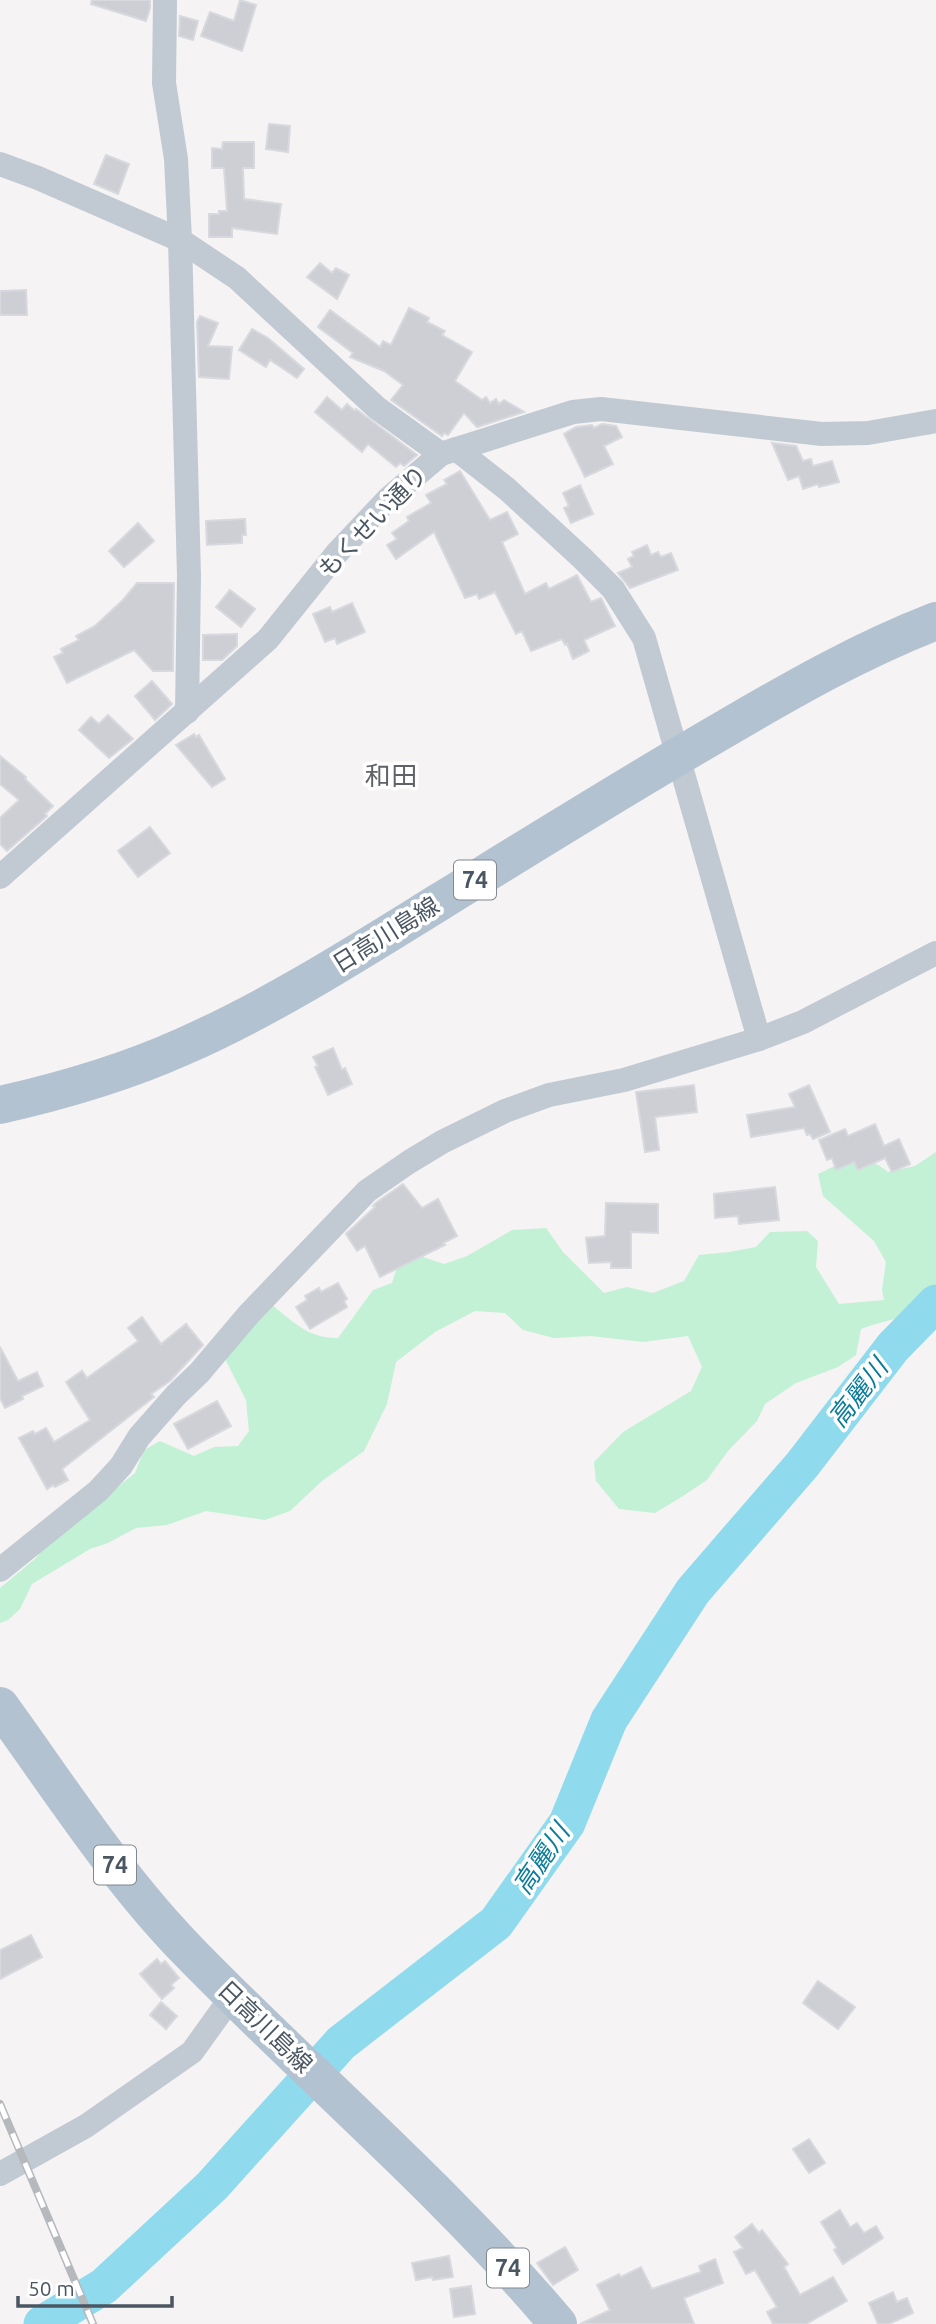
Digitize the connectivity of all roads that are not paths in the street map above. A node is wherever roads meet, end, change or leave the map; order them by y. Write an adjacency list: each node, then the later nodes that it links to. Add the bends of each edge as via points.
1 (165, 0): 3 (street, via 164,83 176,159)
2 (0, 164): 3 (street)
3 (180, 240): 5 (street, via 237,278 377,408); 7 (street, via 189,576)
4 (936, 421): 5 (street, もくせい通り, via 868,433 822,434 601,409 573,412)
5 (448, 451): 7 (street, もくせい通り, via 388,499 268,639); 8 (street, via 507,489 614,590 644,638)
6 (936, 621): 8 (main road, 日高川島線 / 74, via 814,677)
7 (187, 712): 9 (street, もくせい通り)
8 (679, 756): 11 (street); 12 (main road, 日高川島線 / 74, via 252,1013 98,1079)
9 (0, 877)
10 (936, 953): 11 (street, via 803,1022)
11 (759, 1039): 13 (street, via 505,1111 442,1142 367,1191 176,1395 98,1491)
12 (0, 1105)
13 (0, 1570)
14 (0, 1706): 15 (main road, 日高川島線 / 74, via 143,1902)
15 (241, 2002): 16 (street, via 192,2052 86,2126); 17 (main road, 日高川島線 / 74, via 456,2214)
16 (0, 2174)
17 (558, 2324)

